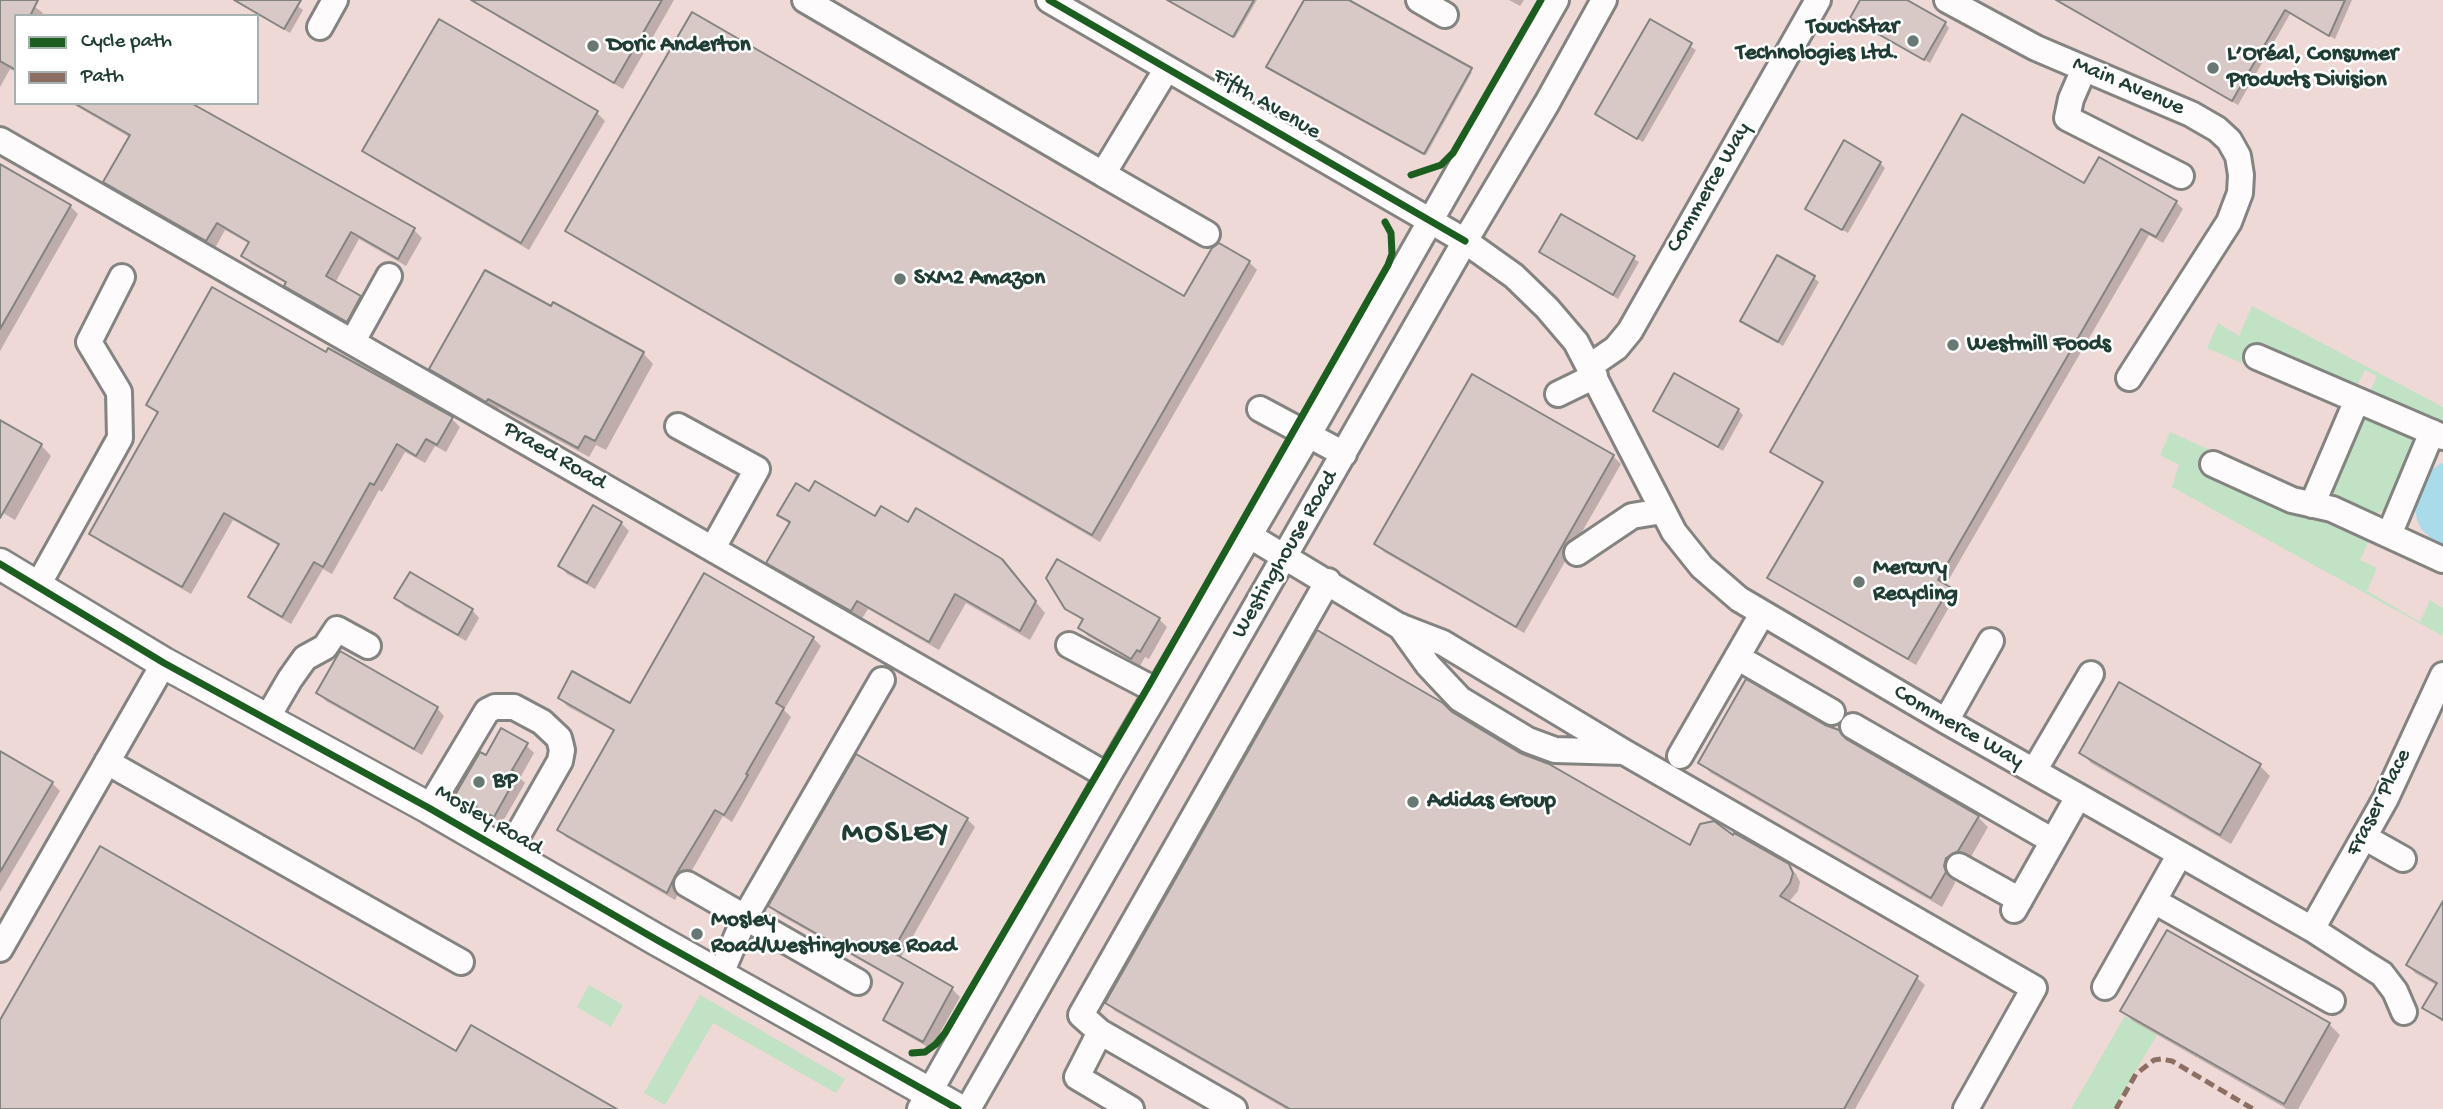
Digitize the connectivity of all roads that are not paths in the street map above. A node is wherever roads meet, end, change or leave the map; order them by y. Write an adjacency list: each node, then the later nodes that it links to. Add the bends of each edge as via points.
1 (335, 0): 10 (street)
2 (1049, 0): 12 (street, Fifth Avenue)
3 (1419, 0): 9 (street)
4 (1556, 0): 16 (street, Westinghouse Road)
5 (1604, 0): 18 (street, Westinghouse Road)
6 (1818, 0): 23 (street, Commerce Way, via 1630,331)
7 (1947, 0): 11 (street, Main Avenue)
8 (820, 4): 14 (street)
9 (1445, 15)
10 (320, 27)
11 (2084, 69): 15 (street, via 2067,118); 24 (street, Main Avenue, via 2217,129 2238,156 2241,175 2229,222)
12 (1166, 70): 14 (street); 16 (street, Fifth Avenue)
13 (0, 140): 21 (street, Praed Road)
14 (1103, 173): 17 (street)
15 (2181, 176)
16 (1431, 222): 18 (street, Fifth Avenue); 30 (street, Westinghouse Road)
17 (1207, 234)
18 (1465, 241): 23 (street, Commerce Way, via 1531,291 1561,323); 31 (street, Westinghouse Road)
19 (390, 276): 21 (street)
20 (122, 278): 43 (street, via 89,342 118,392 120,438)
21 (353, 341): 37 (street, Praed Road)
22 (2257, 357): 26 (street)
23 (1593, 371): 25 (street); 34 (street, Commerce Way)
24 (2129, 378)
25 (1558, 394)
26 (2357, 400): 29 (street); 33 (street)
27 (1260, 410): 30 (street)
28 (678, 426): 37 (street, via 757,469)
29 (2437, 434): 35 (street)
30 (1308, 436): 31 (street); 36 (street, Westinghouse Road)
31 (1344, 454): 39 (street, Westinghouse Road)
32 (2213, 464): 33 (street)
33 (2312, 505): 35 (street, via 2332,509)
34 (1662, 511): 38 (street, via 1632,516); 44 (street, Commerce Way, via 1702,567)
35 (2389, 535): 40 (street)
36 (1250, 536): 39 (street); 54 (street, Westinghouse Road)
37 (713, 548): 63 (street, Praed Road)
38 (1577, 553)
39 (1285, 556): 42 (street); 86 (street, Westinghouse Road)
40 (2443, 560)
41 (0, 564): 43 (main road, Mosley Road)
42 (1328, 581): 45 (street); 83 (street, via 1081,1015)
43 (37, 587): 50 (main road, Mosley Road)
44 (1762, 614): 49 (street); 57 (street, Commerce Way)
45 (1399, 625): 59 (street, via 1443,643); 59 (street, via 1460,699 1528,740 1555,750)
46 (1991, 641): 57 (street)
47 (1069, 645): 54 (street)
48 (368, 646): 56 (street, via 337,629 324,647 305,658)
49 (1737, 657): 55 (street); 60 (street)
50 (164, 663): 56 (main road, Mosley Road); 61 (street)
51 (2091, 674): 62 (street)
52 (2443, 675): 66 (street, Fraser Place)
53 (882, 681): 74 (street)
54 (1157, 691): 63 (street, Westinghouse Road)
55 (1832, 712)
56 (266, 720): 65 (main road, Mosley Road)
57 (1945, 721): 62 (street, Commerce Way)
58 (1853, 726): 67 (street)
59 (1624, 752): 89 (street, via 2034,988)
60 (1680, 756)
61 (107, 762): 76 (street); 77 (street)
62 (2034, 771): 64 (street, Commerce Way)
63 (1108, 776): 84 (street, Westinghouse Road)
64 (2078, 797): 67 (street); 69 (street, Commerce Way)
65 (429, 808): 68 (main road, Mosley Road); 68 (street, via 486,711 514,707 542,722 559,738 560,761)
66 (2364, 837): 70 (street); 75 (street, Fraser Place)
67 (2053, 841): 71 (street, via 2017,905)
68 (507, 854): 78 (main road, Mosley Road)
69 (2180, 854): 73 (street); 75 (street, Commerce Way)
70 (2403, 859)
71 (1959, 866)
72 (687, 884): 74 (street)
73 (2154, 901): 80 (street); 81 (street)
74 (745, 917): 78 (street); 79 (street)
75 (2312, 929): 82 (street, Commerce Way, via 2382,974)
76 (0, 949)
77 (461, 962)
78 (720, 976): 84 (main road, Mosley Road)
79 (858, 982)
80 (2105, 987)
81 (2332, 1001)
82 (2404, 1012)
83 (1100, 1032): 87 (street, via 1077,1077); 88 (street)
84 (925, 1101): 85 (main road, Mosley Road)
85 (958, 1109)
86 (968, 1109)
87 (1131, 1109)
88 (1234, 1109)
89 (1966, 1109)

